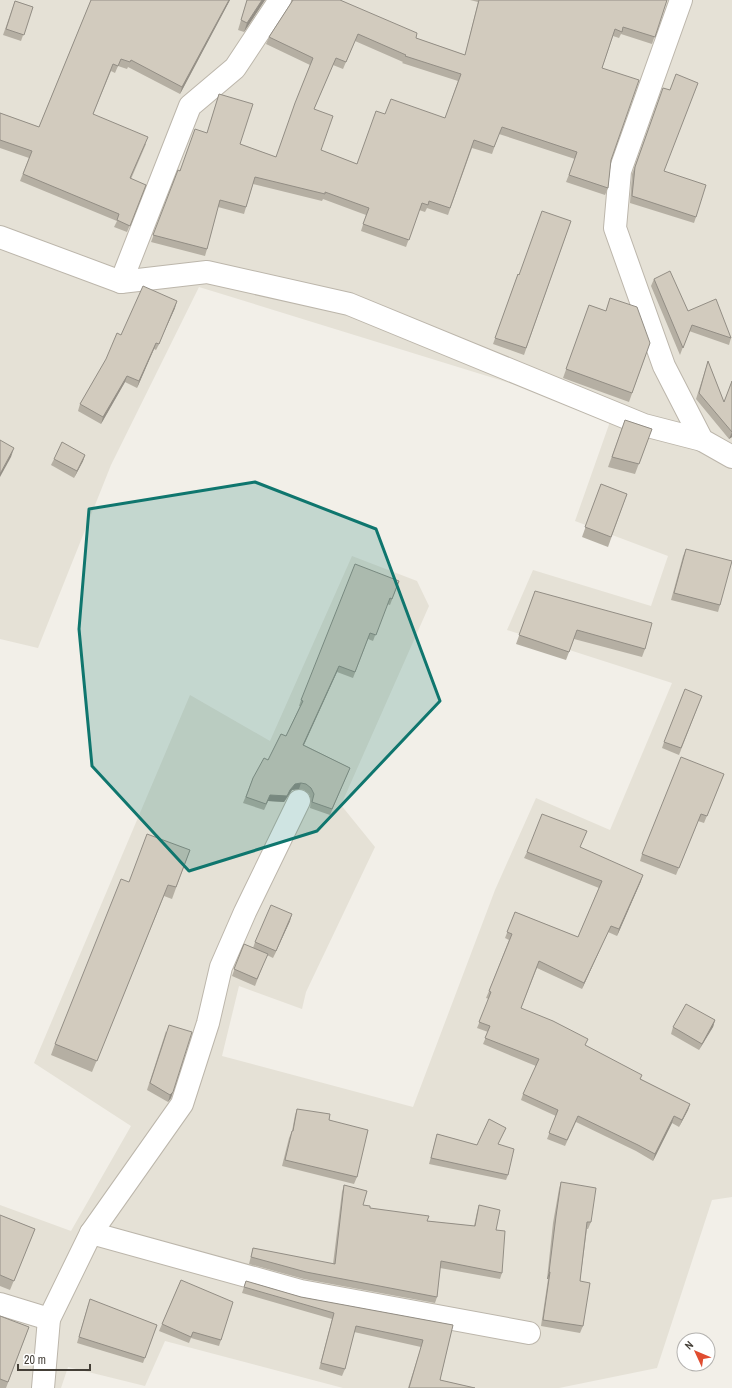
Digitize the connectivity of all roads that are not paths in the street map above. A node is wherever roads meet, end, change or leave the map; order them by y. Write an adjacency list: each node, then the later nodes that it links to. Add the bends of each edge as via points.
1 (280, 0): 4 (street, via 235,68 190,106)
2 (681, 0): 5 (street, via 620,171 615,228 664,366)
3 (0, 238): 4 (street)
4 (121, 282): 5 (street, via 207,272 349,304 644,425)
5 (702, 440): 6 (street)
6 (732, 457)
7 (300, 801): 8 (street, via 221,967 208,1023 182,1104)
8 (91, 1232): 10 (street); 11 (street, via 301,1291)
9 (0, 1304): 10 (street)
10 (49, 1318): 12 (street)
11 (529, 1333)
12 (43, 1388)

